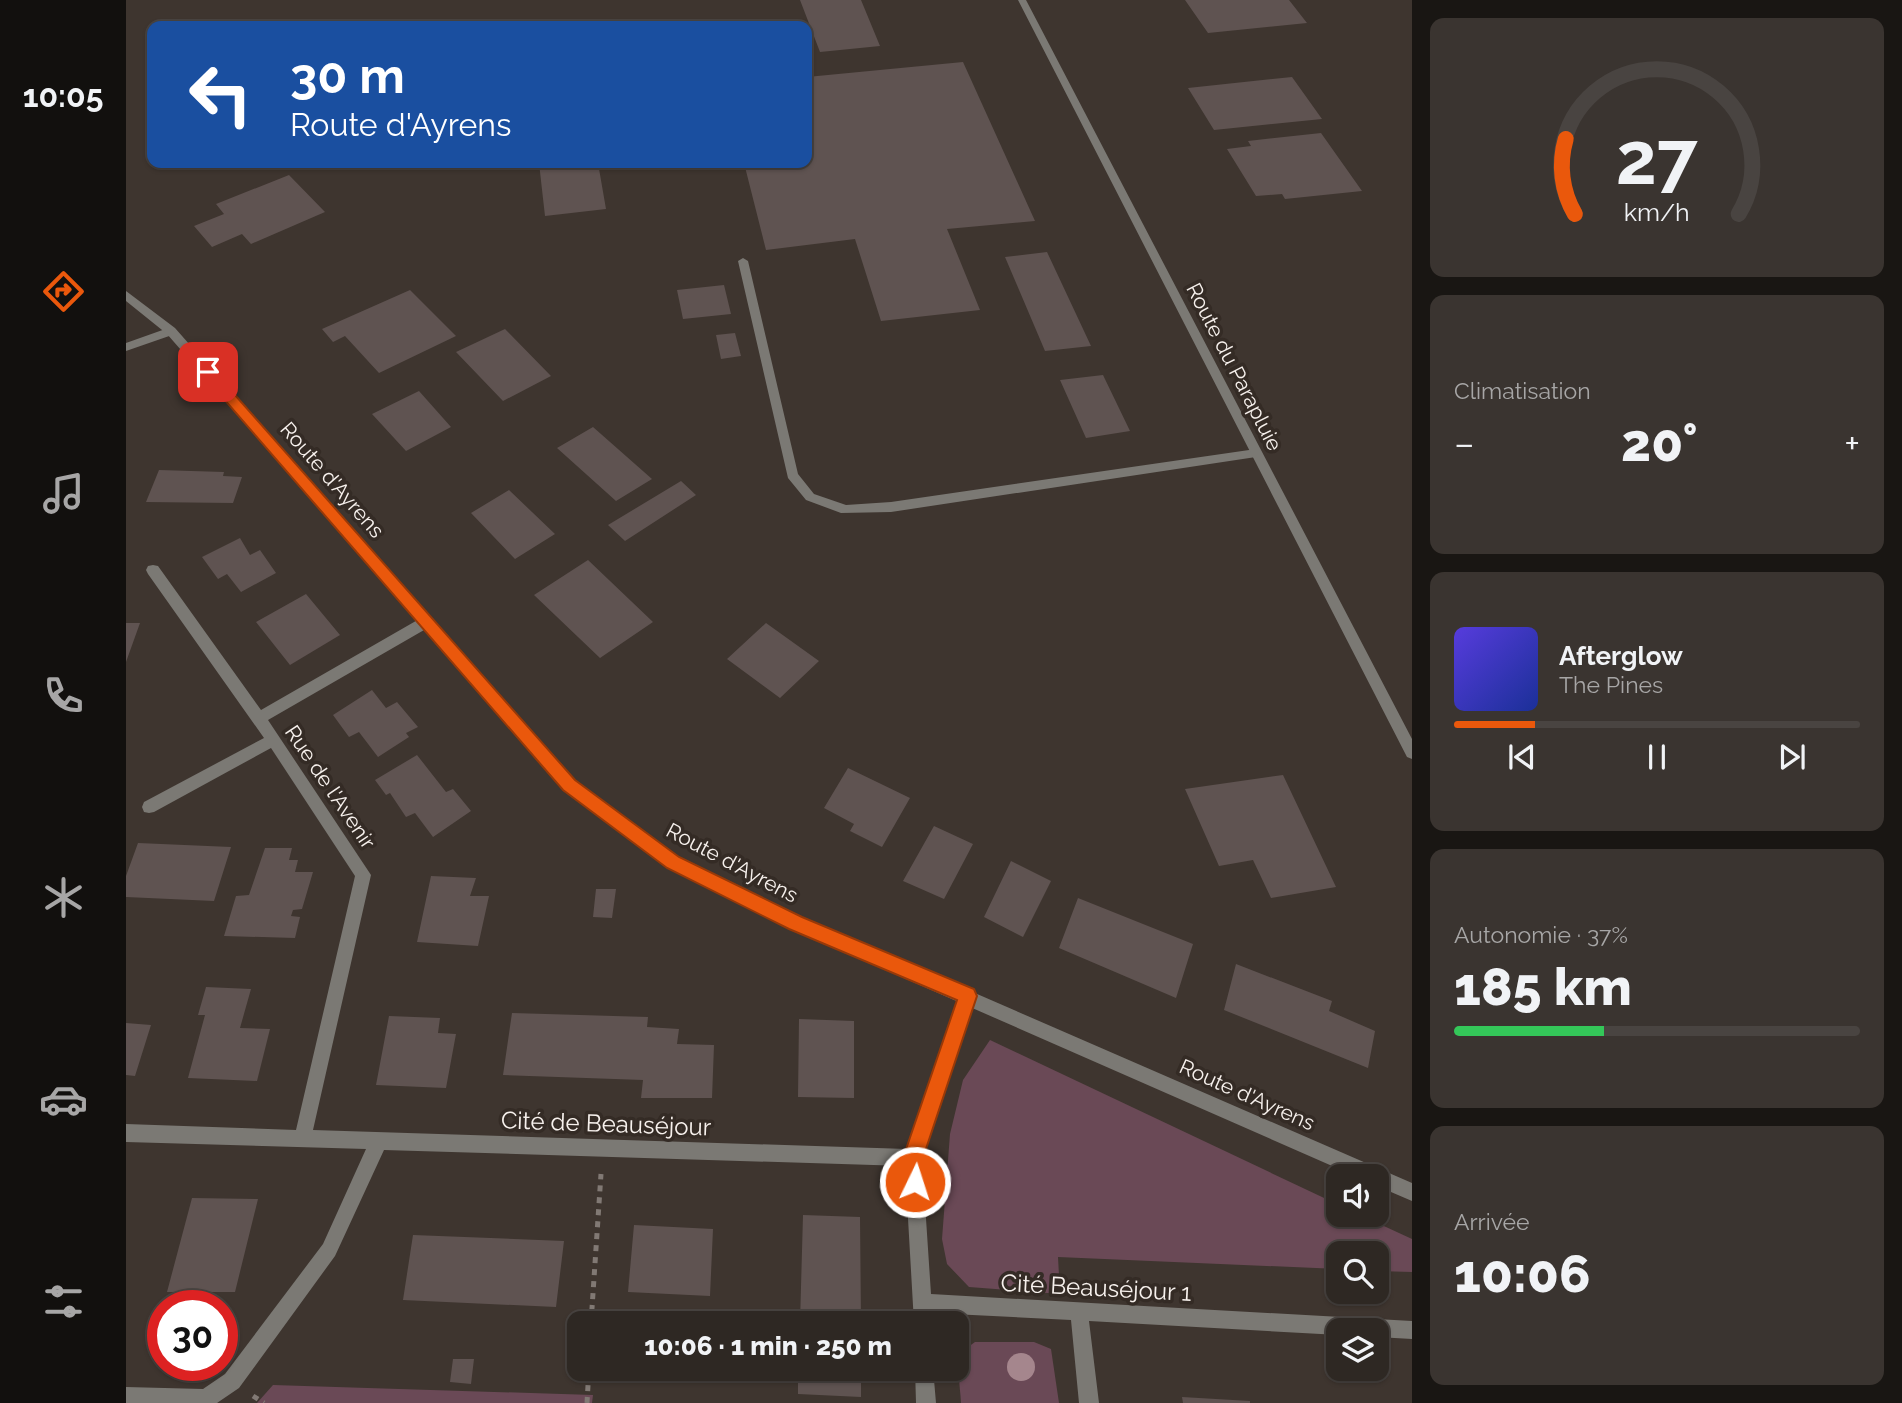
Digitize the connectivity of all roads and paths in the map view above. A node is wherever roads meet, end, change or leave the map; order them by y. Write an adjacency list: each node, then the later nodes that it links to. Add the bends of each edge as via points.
1 (1022, 0): 6 (street, Route du Parapluie)
2 (743, 261): 6 (street, via 792,475 810,497 845,510 891,507)
3 (126, 295): 4 (street, Route d'Ayrens)
4 (171, 331): 5 (street); 8 (street, Route d'Ayrens)
5 (126, 347)
6 (1256, 453): 11 (street, Route du Parapluie)
7 (153, 570): 9 (street, Rue de l'Avenir)
8 (426, 622): 9 (street); 13 (street, Route d'Ayrens, via 569,785 673,862 796,923)
9 (259, 718): 10 (street, Rue de l'Avenir)
10 (274, 740): 12 (street); 15 (street, Rue de l'Avenir, via 363,875)
11 (1412, 753)
12 (149, 807)
13 (968, 996): 18 (street); 19 (street, Route d'Ayrens)
14 (126, 1133): 15 (street, Cité de Beauséjour)
15 (303, 1138): 16 (street, Cité de Beauséjour)
16 (379, 1141): 17 (street, Cité de Beauséjour); 29 (street, via 329,1250 232,1381 206,1399)
17 (603, 1149): 18 (street, Cité de Beauséjour); 23 (path)
18 (913, 1158): 22 (street)
19 (1349, 1164)
20 (1389, 1182): 21 (street, Route d'Ayrens)
21 (1412, 1192)
22 (922, 1303): 24 (street); 25 (street, Cité Beauséjour 1)
23 (592, 1311)
24 (922, 1311)
25 (1079, 1312): 26 (street, Cité Beauséjour 1); 32 (street)
26 (1412, 1330)
27 (588, 1381): 30 (path)
28 (925, 1381): 31 (street)
29 (126, 1397)
30 (587, 1403)
31 (926, 1403)
32 (1089, 1403)

